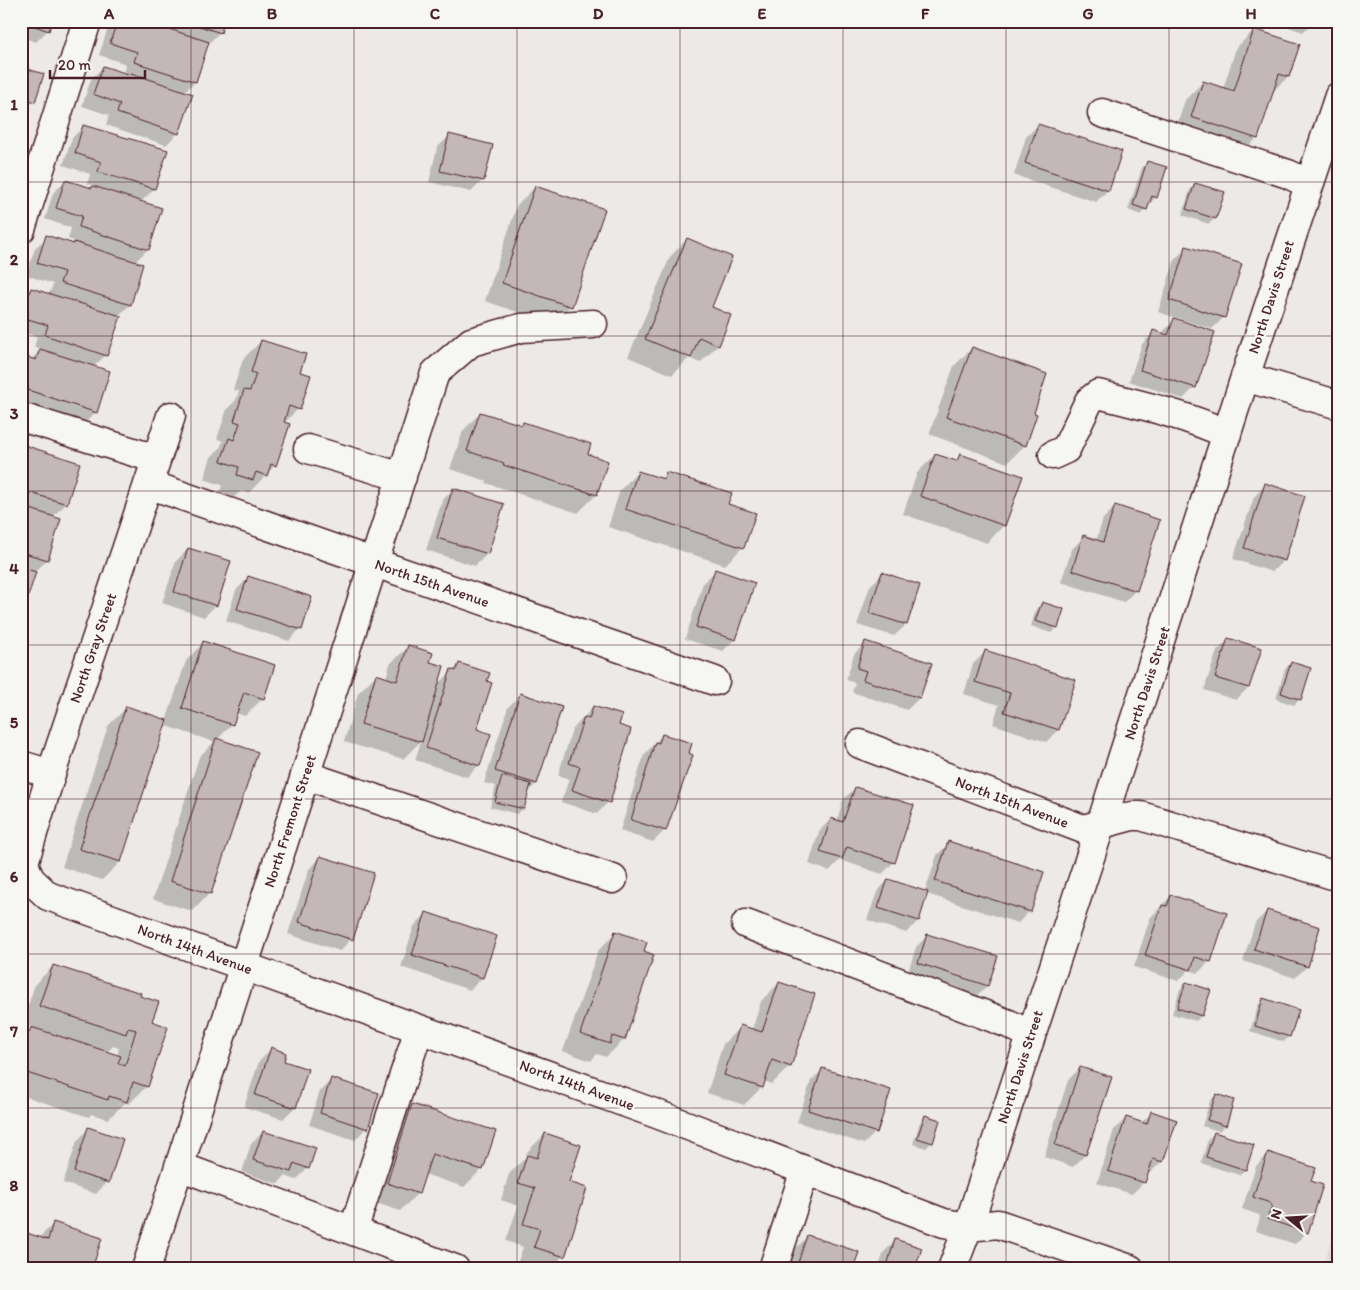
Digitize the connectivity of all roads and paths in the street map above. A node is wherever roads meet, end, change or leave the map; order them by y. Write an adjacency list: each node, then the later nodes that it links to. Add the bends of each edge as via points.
1 (87, 21): 6 (street)
2 (1339, 96): 4 (street, North Davis Street)
3 (1102, 113): 5 (street, via 1288,174)
4 (1328, 162): 5 (street, North Davis Street)
5 (1309, 184): 8 (street, North Davis Street)
6 (21, 229)
7 (593, 324): 16 (street, North Fremont Street, via 521,328 471,342 435,373)
8 (1245, 377): 9 (street); 12 (street, North Davis Street)
9 (1339, 405)
10 (171, 416): 15 (street, North Gray Street)
11 (21, 417): 15 (street, North 15th Avenue)
12 (1227, 434): 14 (street, via 1174,414 1098,394 1089,401 1066,449); 23 (street, North Davis Street)
13 (308, 449): 16 (street)
14 (1053, 455)
15 (152, 472): 17 (street, North 15th Avenue); 21 (street, North Gray Street)
16 (402, 477): 17 (street, North Fremont Street)
17 (375, 563): 18 (street, North 15th Avenue); 22 (street, North Fremont Street)
18 (715, 681)
19 (860, 744): 23 (street, North 15th Avenue, via 1073,826 1083,829)
20 (21, 765): 21 (street)
21 (51, 774): 26 (street, North Gray Street, via 24,862)
22 (305, 775): 25 (street); 28 (street, North Fremont Street)
23 (1101, 824): 24 (street, North 15th Avenue, via 1142,816); 30 (street, North Davis Street)
24 (1339, 877)
25 (613, 879)
26 (30, 880): 28 (street, North 14th Avenue, via 48,896)
27 (746, 924): 30 (street)
28 (243, 966): 29 (street, North 14th Avenue); 31 (street, North Fremont Street)
29 (419, 1029): 32 (street, North 14th Avenue); 34 (street)
30 (1031, 1035): 33 (street, North Davis Street)
31 (179, 1166): 34 (street); 35 (street, North Fremont Street)
32 (805, 1170): 33 (street, North 14th Avenue, via 944,1223); 37 (street)
33 (968, 1227): 38 (street, North Davis Street); 39 (street, North 14th Avenue, via 998,1224)
34 (353, 1231): 36 (street)
35 (146, 1269)
36 (455, 1269)
37 (773, 1269)
38 (952, 1269)
39 (1130, 1269)

